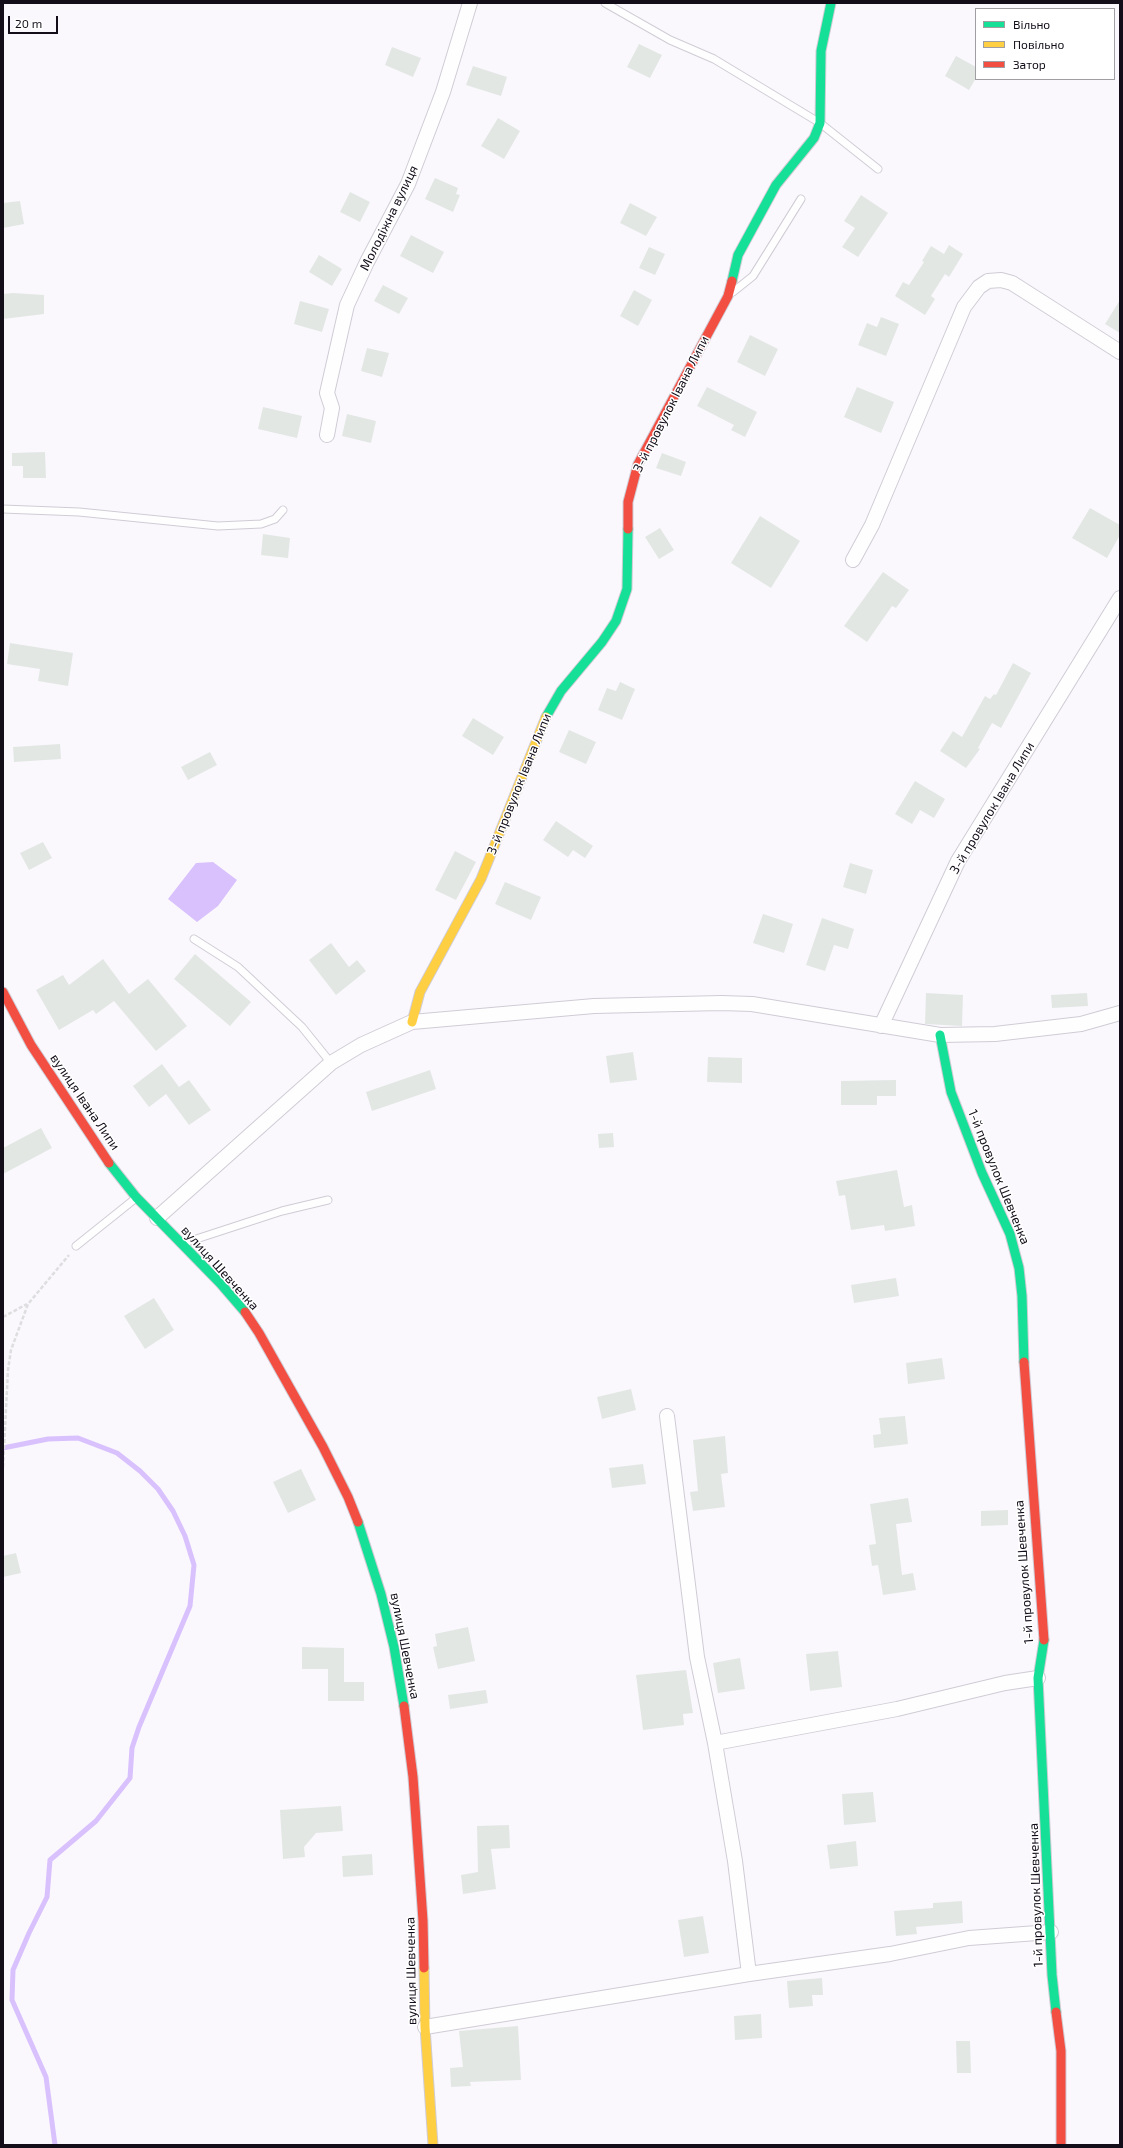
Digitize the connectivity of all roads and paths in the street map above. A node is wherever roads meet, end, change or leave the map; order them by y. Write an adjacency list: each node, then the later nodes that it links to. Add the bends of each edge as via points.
1 (470, 3): 9 (street, Молодіжна вулиця, via 444,92 408,184 347,305 327,393 332,408)
2 (605, 3): 4 (lane, via 670,40 714,59)
3 (831, 3): 4 (street, 3-й провулок Івана Липи, via 821,51)
4 (820, 123): 5 (lane); 7 (street, 3-й провулок Івана Липи, via 814,138 776,185 738,255)
5 (878, 169)
6 (801, 199): 7 (lane, via 753,276)
7 (728, 296): 17 (street, 3-й провулок Івана Липи, via 638,464 628,502 627,589 624,605 602,642 561,691 547,713 481,879 420,992)
8 (1120, 352): 12 (street, via 1012,283 988,281 979,287 964,307 872,525)
9 (327, 435)
10 (3, 509): 11 (lane, via 79,512 218,526 261,524 275,519)
11 (283, 510)
12 (853, 560)
13 (1120, 598): 18 (street, 3-й провулок Івана Липи, via 958,861)
14 (194, 939): 20 (lane, via 238,968 302,1027)
15 (3, 992): 21 (street, вулиця Івана Липи, via 10,1012 77,1117)
16 (1120, 1013): 19 (street, via 1081,1024 1043,1030)
17 (412, 1022): 18 (street, via 594,1006 721,1003 752,1004); 20 (street, via 367,1042)
18 (881, 1026): 19 (street)
19 (940, 1035): 30 (street, 1-й провулок Шевченка, via 950,1092 982,1173 1010,1234 1018,1268 1044,1637)
20 (332, 1063): 23 (street)
21 (136, 1197): 23 (street, вулиця Івана Липи); 25 (lane)
22 (328, 1200): 24 (lane, via 282,1211)
23 (157, 1218): 24 (street, вулиця Шевченка)
24 (182, 1244): 34 (street, вулиця Шевченка, via 243,1309 279,1365 348,1497 372,1559 394,1647 414,1777 423,1921)
25 (76, 1246): 26 (path)
26 (28, 1304): 27 (path); 29 (path, via 11,1350)
27 (3, 1317)
28 (667, 1416): 31 (street, via 697,1657)
29 (3, 1467)
30 (1038, 1678): 31 (street, via 1005,1683 897,1709); 32 (street, 1-й провулок Шевченка)
31 (715, 1743): 33 (street, via 735,1861)
32 (1051, 1932): 33 (street, via 968,1938 890,1954); 36 (street, 1-й провулок Шевченка, via 1052,1975 1061,2052)
33 (749, 1974): 34 (street)
34 (425, 2027): 35 (street, вулиця Шевченка)
35 (433, 2145)
36 (1061, 2145)

